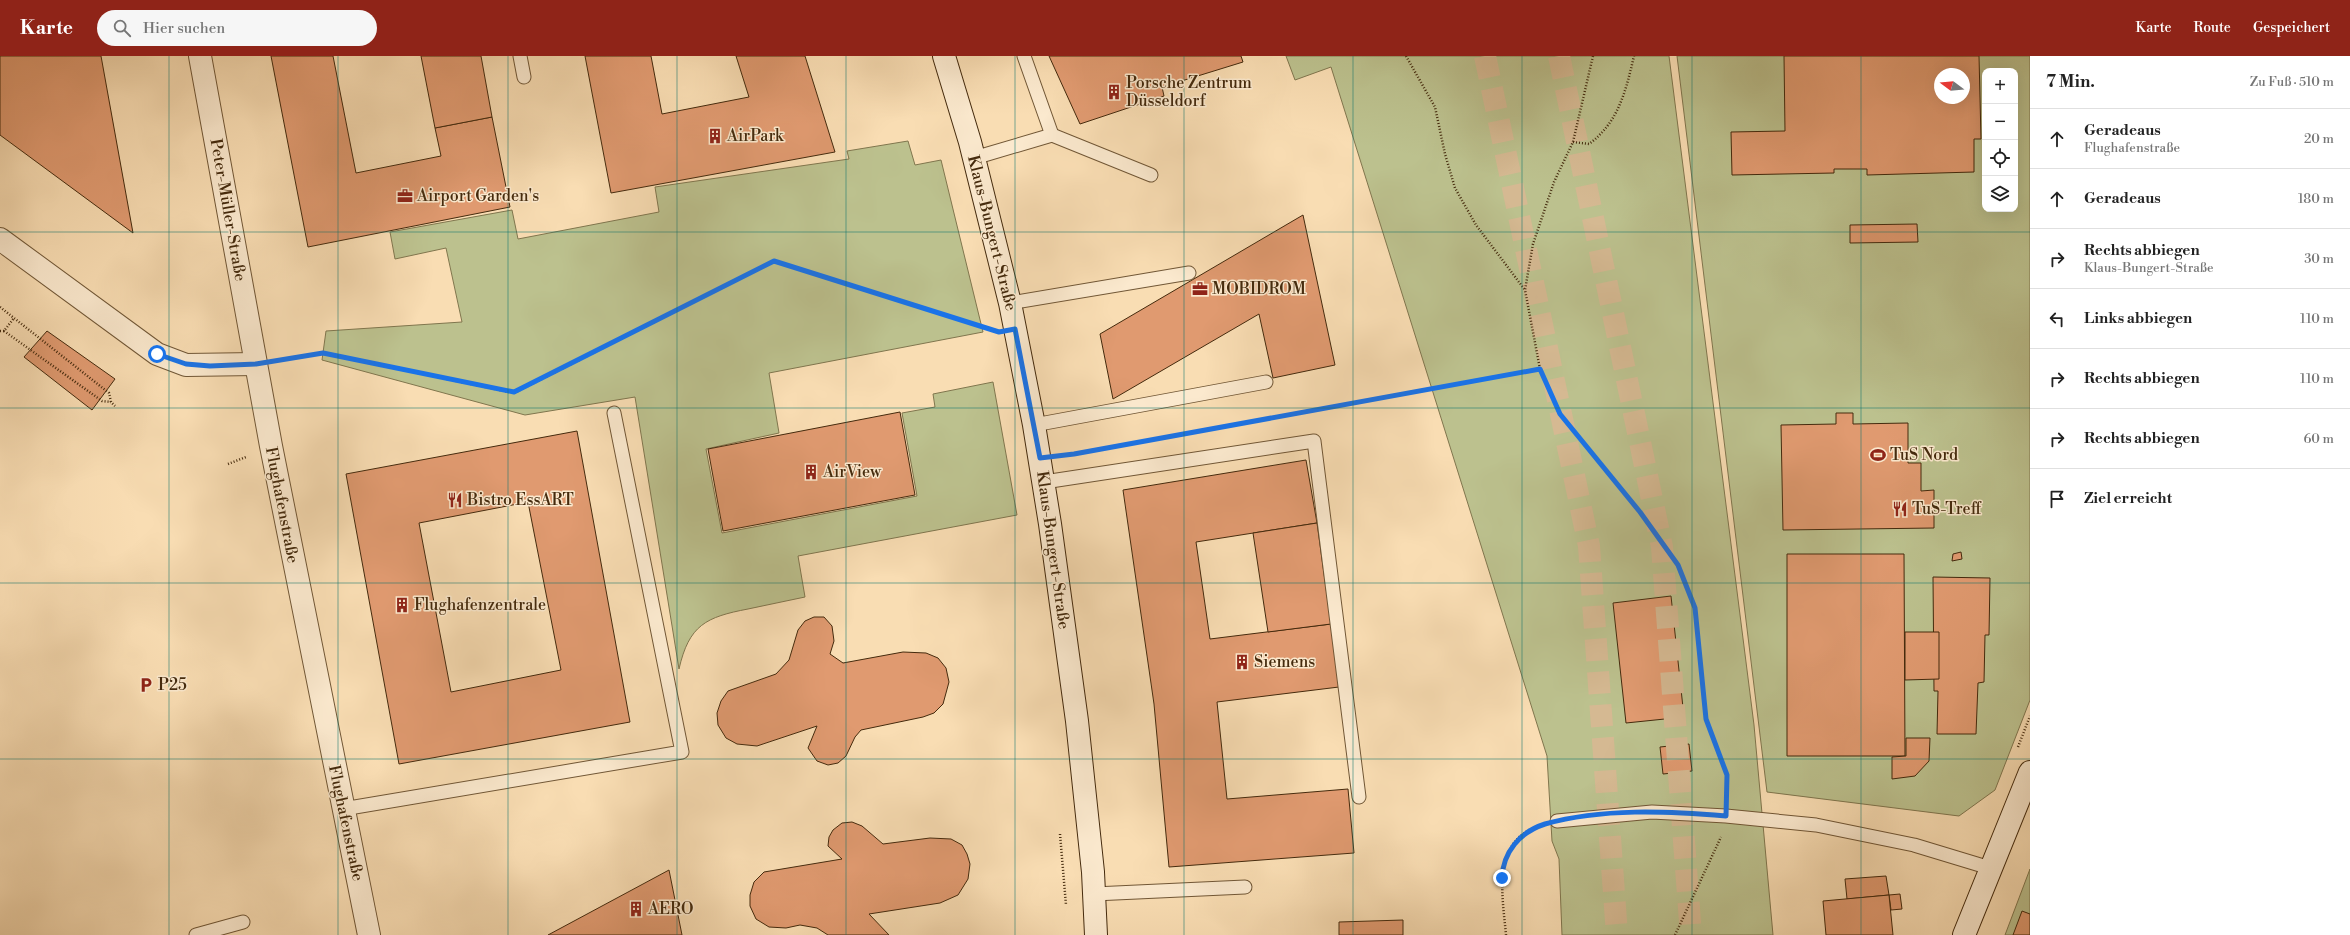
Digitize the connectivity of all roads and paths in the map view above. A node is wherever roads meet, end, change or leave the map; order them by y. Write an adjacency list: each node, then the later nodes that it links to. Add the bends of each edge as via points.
1 (200, 56): 22 (street, Peter-Müller-Straße)
2 (520, 56): 8 (lane)
3 (944, 56): 11 (street, Klaus-Bungert-Straße)
4 (1024, 56): 9 (lane)
5 (1406, 56): 15 (path, via 1435,107 1455,188 1476,225)
6 (1593, 56): 10 (path)
7 (1634, 56): 10 (path, via 1625,96 1610,123 1589,144)
8 (524, 77)
9 (1052, 135): 11 (lane); 12 (lane)
10 (1573, 142): 15 (path, via 1554,182 1536,237)
11 (974, 158): 16 (street, Klaus-Bungert-Straße)
12 (1151, 175)
13 (0, 238): 22 (street, via 157,354 186,364)
14 (1189, 273): 16 (lane)
15 (1525, 290): 23 (path)
16 (1010, 303): 19 (street, Klaus-Bungert-Straße)
17 (0, 307): 18 (path)
18 (14, 318): 21 (path); 25 (path, via 109,393)
19 (1015, 329): 22 (path, via 999,332 774,261 514,392 323,353); 28 (street, Klaus-Bungert-Straße)
20 (0, 331): 21 (path)
21 (4, 331): 25 (path, via 102,401)
22 (256, 364): 33 (street, Flughafenstraße)
23 (1540, 369): 29 (path); 34 (path, via 1560,414 1640,512 1678,565 1695,608 1706,719 1727,775)
24 (1266, 382): 28 (lane)
25 (111, 402): 26 (path)
26 (115, 406)
27 (614, 413): 33 (lane, via 682,752)
28 (1034, 425): 30 (street, Klaus-Bungert-Straße)
29 (1121, 446)
30 (1044, 482): 32 (lane, via 1314,441); 38 (street, Klaus-Bungert-Straße, via 1077,720)
31 (2030, 772): 36 (street)
32 (1359, 797)
33 (343, 809): 41 (street, Flughafenstraße)
34 (1726, 816): 35 (lane, via 1652,812); 36 (lane, via 1816,825 1856,832 1914,845); 44 (path, via 1722,835)
35 (1557, 821): 43 (path, via 1533,828 1522,836 1502,867)
36 (1990, 868): 45 (street)
37 (1245, 887): 38 (lane)
38 (1094, 894): 42 (street, Klaus-Bungert-Straße)
39 (243, 922): 40 (lane)
40 (196, 935)
41 (369, 935)
42 (1096, 935)
43 (1506, 935)
44 (1675, 935)
45 (1964, 935)

